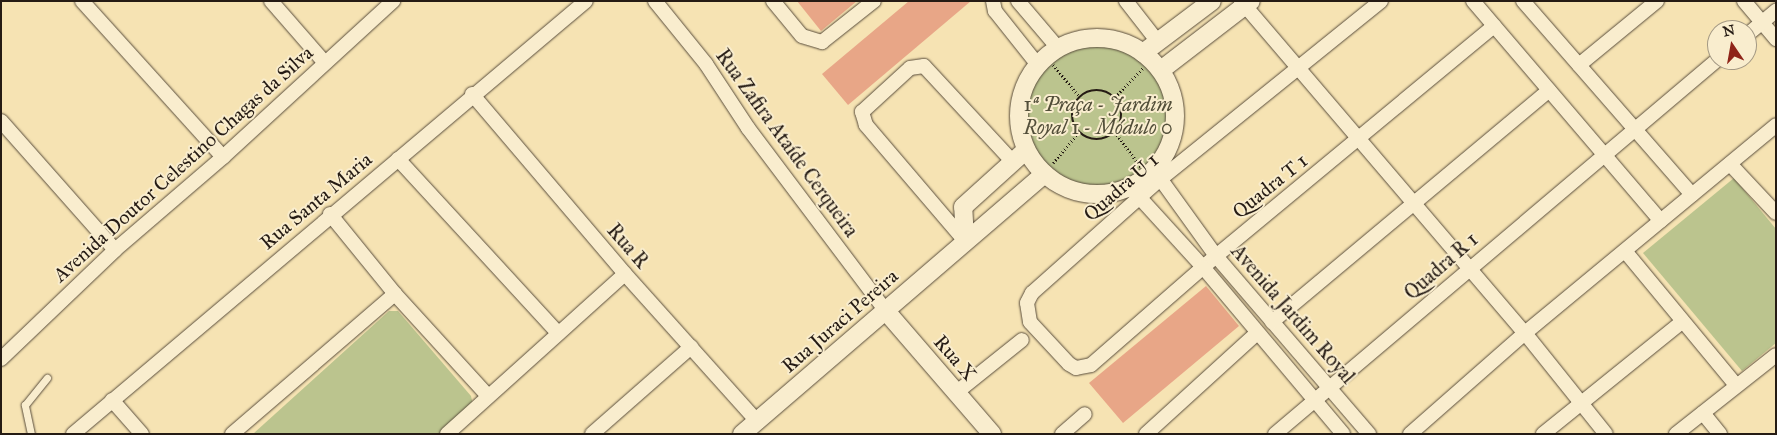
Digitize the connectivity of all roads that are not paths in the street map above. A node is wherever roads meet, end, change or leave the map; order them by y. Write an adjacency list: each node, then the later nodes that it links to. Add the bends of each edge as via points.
1 (82, 1): 38 (street)
2 (271, 1): 26 (street)
3 (394, 1): 26 (street, Avenida Doutor Celestino Chagas da Silva)
4 (586, 1): 31 (street, Rua Santa Maria)
5 (655, 1): 57 (street, Rua Zafira Ataíde Cerqueira, via 706,64 748,128)
6 (774, 1): 7 (street, via 802,36 822,42)
7 (874, 1)
8 (993, 1): 24 (street, via 995,11)
9 (1018, 1): 24 (street)
10 (1126, 1): 23 (street)
11 (1212, 1): 23 (street)
12 (1381, 1): 28 (street, Quadra U 1)
13 (1473, 1): 20 (street)
14 (1523, 1): 27 (street)
15 (1658, 1): 27 (street)
16 (1744, 1): 19 (street)
17 (1245, 3): 25 (street); 28 (street)
18 (1776, 11): 19 (street)
19 (1762, 23): 21 (street); 22 (street)
20 (1494, 26): 30 (street); 35 (street, Quadra T 1)
21 (1757, 27)
22 (1776, 39)
23 (1158, 42): 25 (street)
24 (1047, 57): 25 (street, via 1075,41 1110,39); 37 (street, via 1025,86 1019,109)
25 (1152, 61): 42 (street, via 1175,103 1176,121 1165,156)
26 (325, 63): 38 (street, Avenida Doutor Celestino Chagas da Silva)
27 (1579, 65): 34 (street)
28 (1296, 68): 35 (street); 42 (street, Quadra U 1)
29 (1707, 68): 34 (street, Quadra R 1)
30 (1549, 90): 36 (street); 45 (street)
31 (472, 94): 39 (street, Rua Santa Maria); 55 (street, Rua R)
32 (1, 121): 50 (street)
33 (1776, 125): 40 (street)
34 (1635, 129): 36 (street, Quadra R 1); 44 (street)
35 (1358, 140): 45 (street); 52 (street, Quadra T 1)
36 (1604, 155): 48 (street); 54 (street, Quadra R 1)
37 (1019, 156): 41 (street); 49 (street, via 963,207); 49 (street, via 924,66 910,68 862,112 866,125)
38 (223, 157): 50 (street, Avenida Doutor Celestino Chagas da Silva)
39 (398, 159): 47 (street, Rua Santa Maria); 60 (street)
40 (1730, 164): 44 (street); 46 (street)
41 (1044, 174): 43 (street, via 1063,187 1085,194); 49 (street, Rua Juraci Pereira)
42 (1154, 176): 43 (street); 52 (street, Avenida Jardim Royal)
43 (1135, 192): 53 (street, Avenida Jardim Royal); 67 (street, Quadra U 1, via 1032,293 1027,303 1030,322)
44 (1692, 195): 48 (street)
45 (1412, 204): 54 (street); 58 (street)
46 (1776, 213)
47 (330, 214): 56 (street); 73 (street, Rua Santa Maria)
48 (1661, 221): 51 (street)
49 (966, 241): 57 (street, Rua Juraci Pereira)
50 (115, 250): 65 (street, Avenida Doutor Celestino Chagas da Silva)
51 (1625, 251): 59 (street); 61 (street)
52 (1216, 256): 53 (street, Quadra T 1); 58 (street, Avenida Jardim Royal)
53 (1203, 267): 62 (street, Avenida Jardim Royal); 67 (street, Quadra T 1, via 1091,365 1076,368)
54 (1468, 268): 61 (street); 70 (street, Quadra R 1)
55 (625, 274): 60 (street); 64 (street, Rua R)
56 (395, 294): 72 (street); 83 (street)
57 (885, 310): 71 (street, Rua X); 78 (street, Rua Juraci Pereira)
58 (1272, 322): 70 (street, Avenida Jardim Royal)
59 (1682, 322): 69 (street); 75 (street)
60 (558, 333): 72 (street)
61 (1525, 333): 75 (street); 92 (street)
62 (1256, 334): 74 (street, Avenida Jardim Royal); 79 (street)
63 (1022, 340): 71 (street)
64 (691, 347): 78 (street, Rua R); 85 (street)
65 (3, 353)
66 (1773, 361): 69 (street)
67 (1069, 364)
68 (47, 378): 80 (lane, via 25,405)
69 (1736, 385): 76 (street)
70 (1330, 388): 74 (street, Quadra R 1); 91 (street, Avenida Jardim Royal)
71 (957, 392): 87 (street, Rua X)
72 (488, 396): 84 (street)
73 (112, 400): 81 (street, Rua Santa Maria); 82 (street)
74 (1314, 402): 89 (street, Quadra R 1); 90 (street, Avenida Jardim Royal)
75 (1579, 403): 93 (street); 94 (street)
76 (1703, 412): 95 (street); 96 (street)
77 (1086, 414): 88 (street)
78 (757, 421): 86 (street, Rua Juraci Pereira)
79 (1147, 432)
80 (31, 434)
81 (73, 434)
82 (142, 434)
83 (232, 434)
84 (447, 434)
85 (592, 434)
86 (742, 434)
87 (992, 434)
88 (1062, 434)
89 (1275, 434)
90 (1343, 434)
91 (1369, 434)
92 (1410, 434)
93 (1543, 434)
94 (1606, 434)
95 (1676, 434)
96 (1720, 434)

